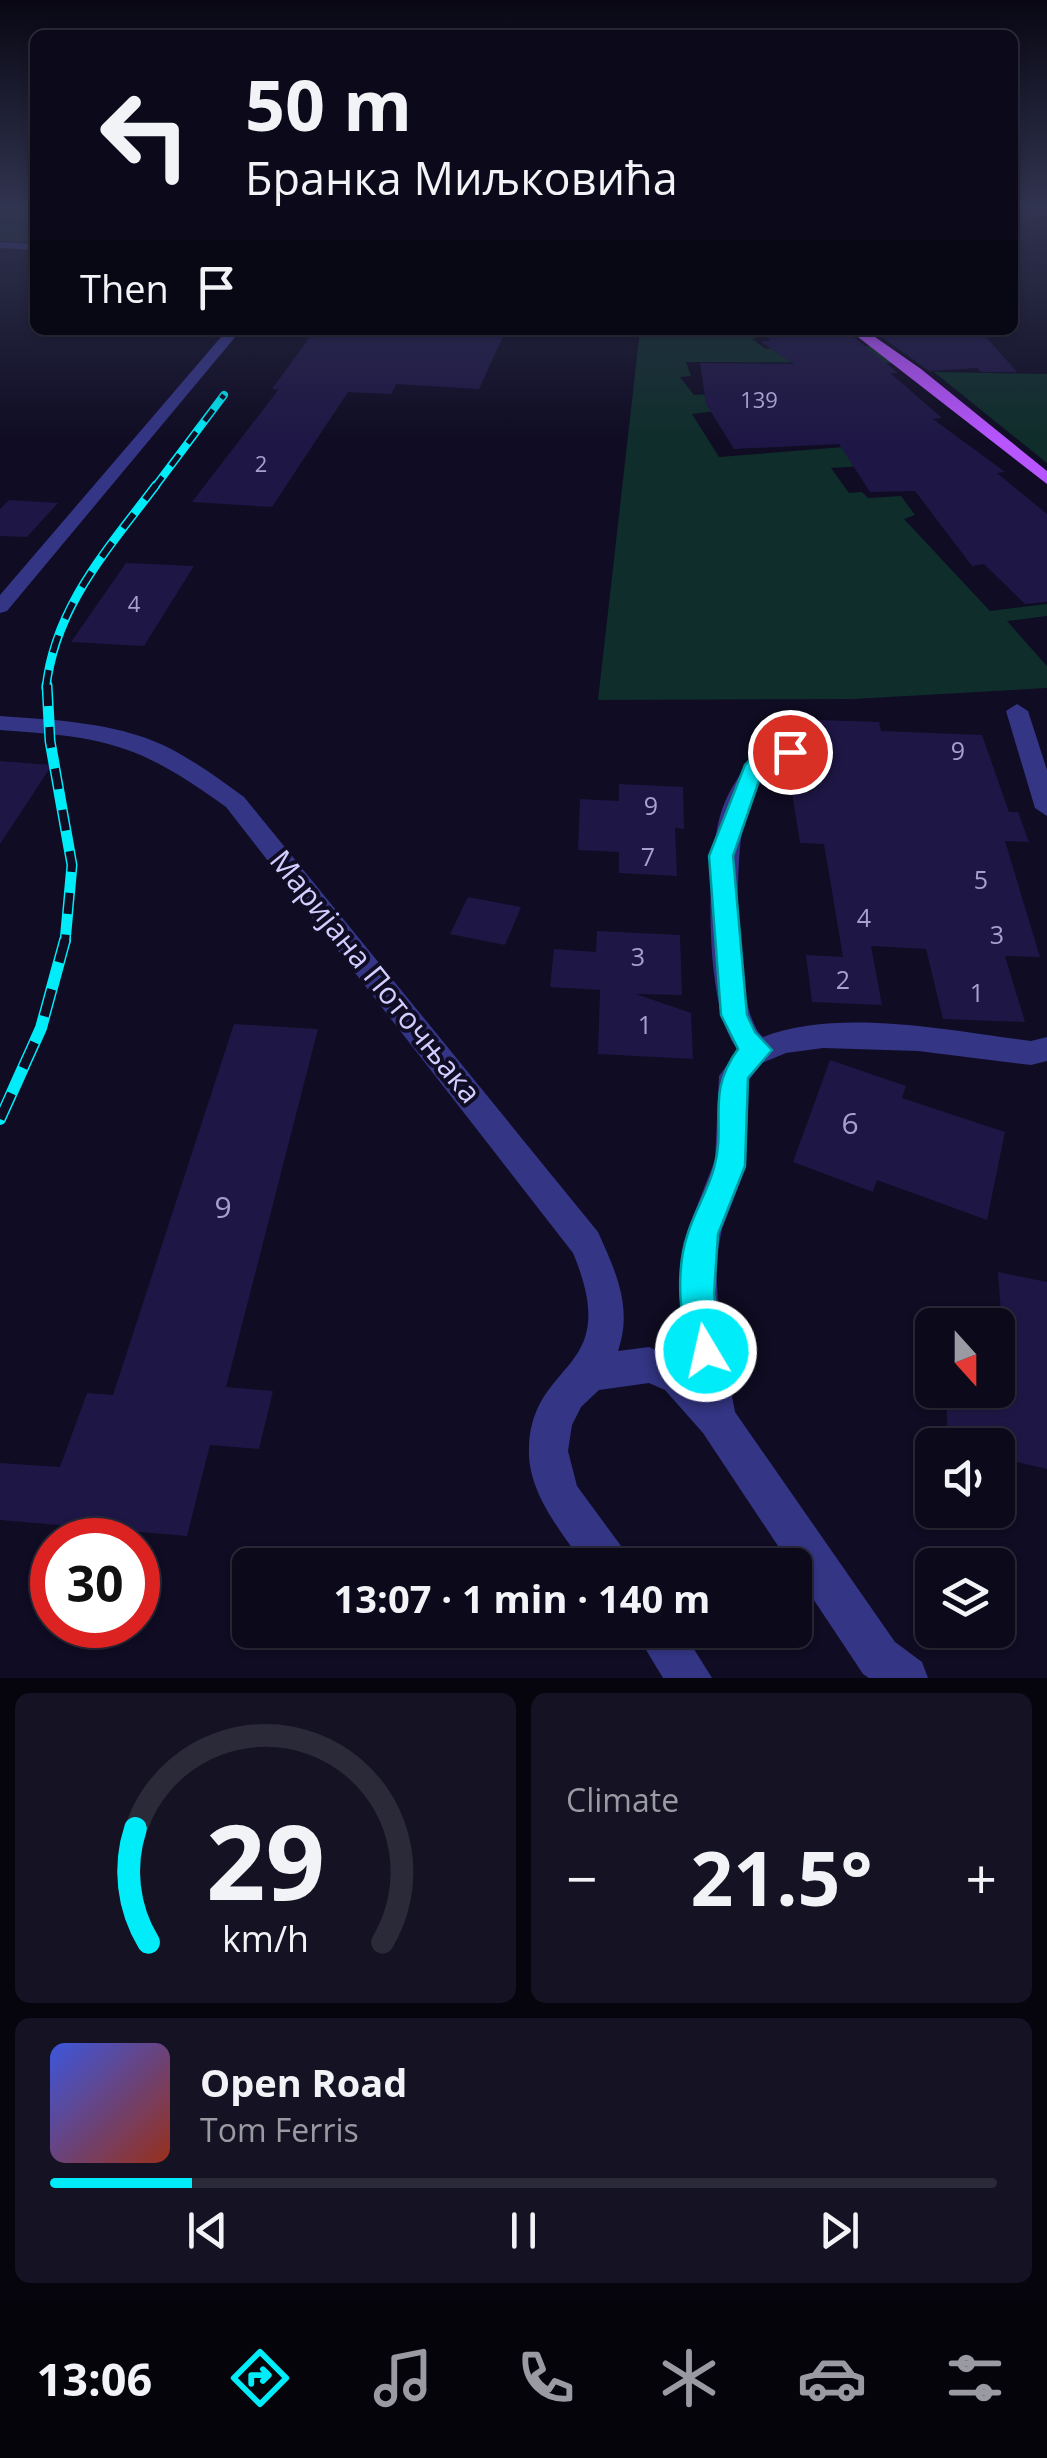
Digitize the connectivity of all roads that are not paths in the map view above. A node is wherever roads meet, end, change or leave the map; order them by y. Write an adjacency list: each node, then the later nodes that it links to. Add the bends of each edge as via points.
1 (230, 335): 4 (street)
2 (863, 335): 3 (main road)
3 (1047, 479)
4 (0, 608)
5 (1017, 711): 8 (street)
6 (0, 723): 11 (street, Маријана Поточњака, via 139,744 235,802 586,1243 607,1305 608,1340)
7 (812, 752): 10 (street, via 766,754 752,770 721,856 734,1015)
8 (1047, 808)
9 (1047, 1049): 10 (street, via 805,1035)
10 (758, 1050): 12 (street, via 734,1076 730,1166 698,1259)
11 (590, 1373): 12 (street, via 649,1365 678,1377); 13 (street, Маријана Поточњака, via 553,1421 548,1451 560,1496)
12 (717, 1419): 16 (street, via 878,1658)
13 (597, 1548)
14 (669, 1648): 15 (street)
15 (690, 1678)
16 (906, 1678)

